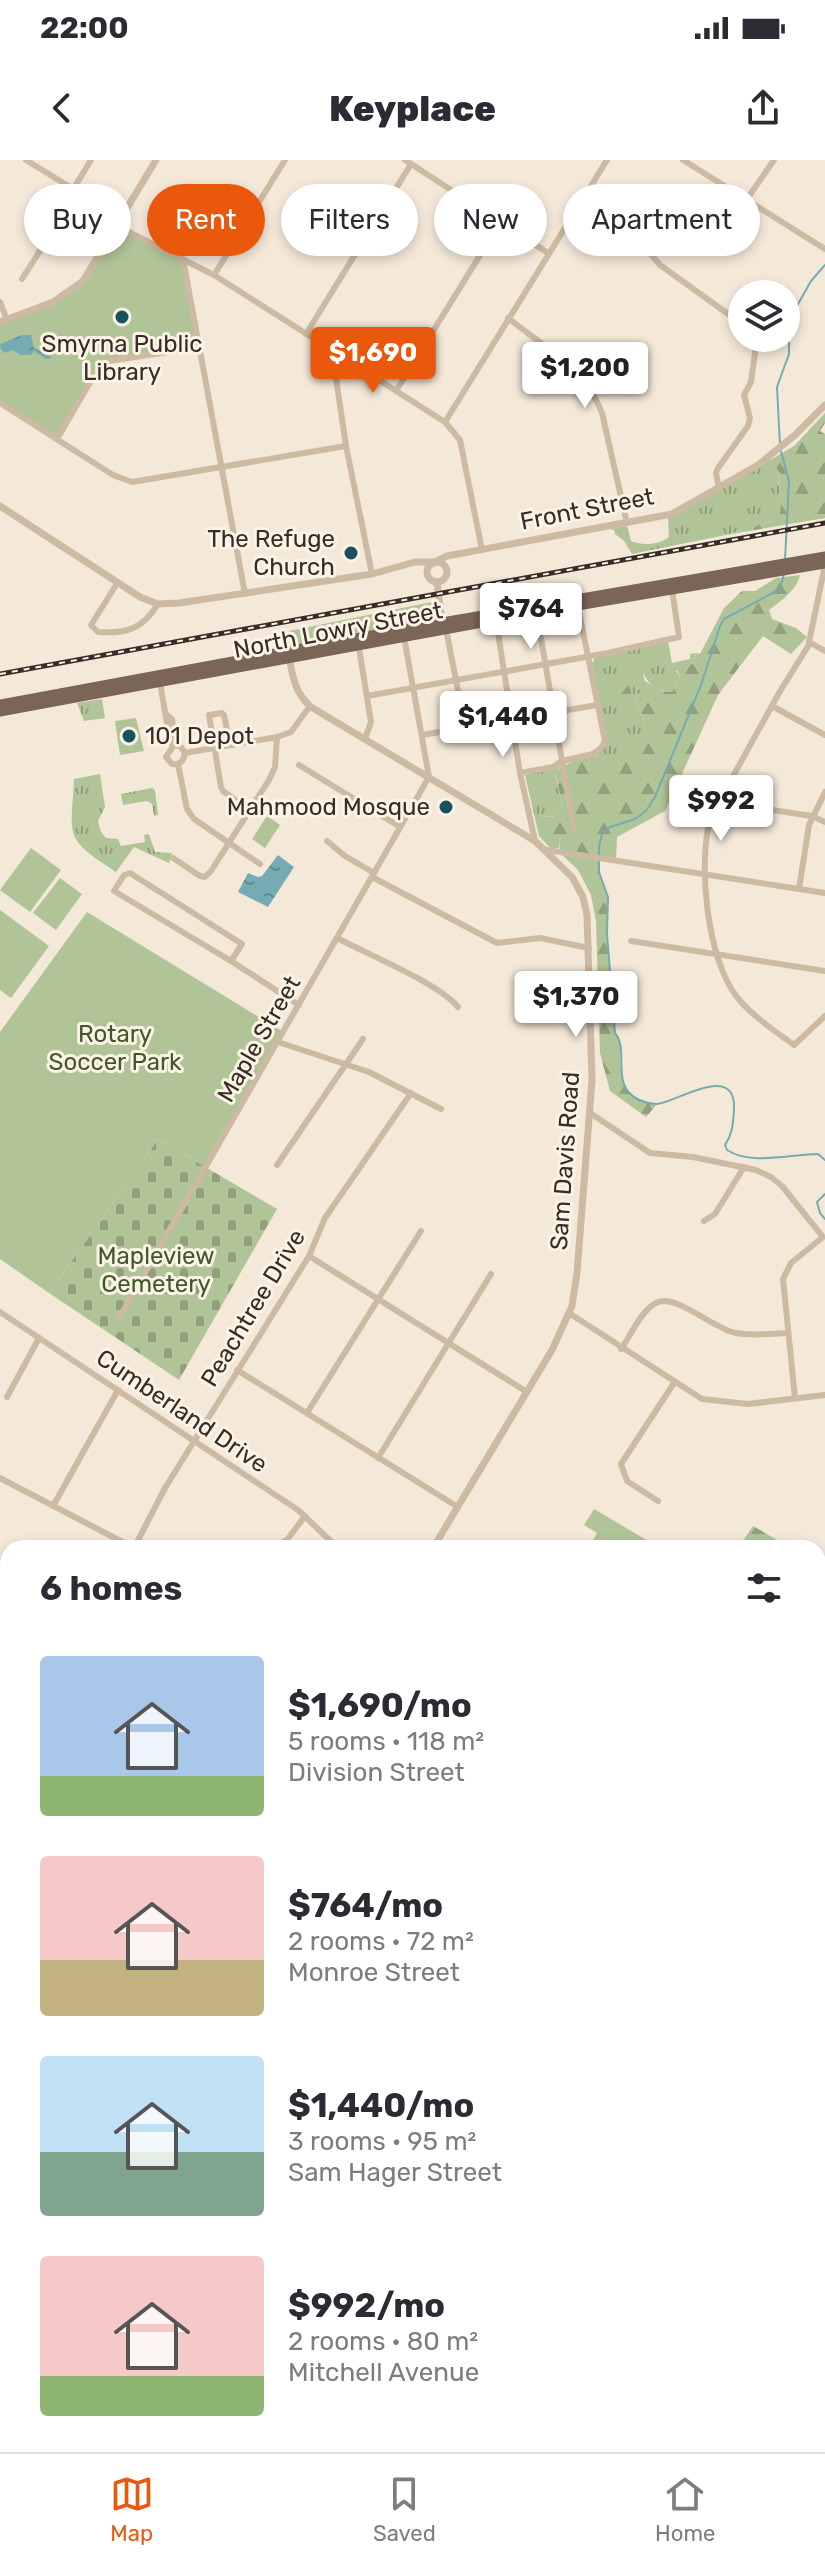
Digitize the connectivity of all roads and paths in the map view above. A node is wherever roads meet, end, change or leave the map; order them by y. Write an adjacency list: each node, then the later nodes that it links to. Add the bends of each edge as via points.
1 (26, 160): 9 (street)
2 (91, 160): 10 (street)
3 (156, 160): 15 (street)
4 (285, 160): 26 (street)
5 (607, 160): 12 (street)
6 (683, 160): 13 (street)
7 (774, 160): 14 (street)
8 (408, 162): 11 (street); 32 (street)
9 (66, 184)
10 (79, 184)
11 (441, 184)
12 (592, 184)
13 (723, 184)
14 (756, 184)
15 (131, 202)
16 (760, 207): 19 (street)
17 (563, 229): 20 (street)
18 (131, 233): 25 (street)
19 (825, 249)
20 (548, 253): 30 (street)
21 (36, 256): 27 (street)
22 (99, 256): 31 (street, via 73,290)
23 (480, 256): 36 (street)
24 (652, 256): 29 (street)
25 (183, 259): 26 (street); 33 (street)
26 (214, 275): 32 (street)
27 (22, 279)
28 (0, 302): 31 (street)
29 (728, 314)
30 (508, 318): 39 (street); 45 (street, via 579,375 596,396)
31 (4, 321)
32 (306, 334): 34 (street)
33 (201, 347): 40 (street, via 100,364); 42 (street)
34 (332, 351): 36 (street); 41 (street)
35 (755, 352): 43 (street, via 744,395 748,426 718,468)
36 (396, 391): 39 (street)
37 (0, 403): 40 (street)
38 (825, 405): 43 (street, Front Street, via 775,452)
39 (445, 422): 46 (street, via 460,440)
40 (57, 439): 42 (street, via 132,482)
41 (346, 446): 42 (street); 55 (street)
42 (223, 468): 60 (street)
43 (719, 488): 45 (street, Front Street, via 672,514)
44 (0, 506): 57 (street)
45 (627, 523): 46 (street, Front Street)
46 (482, 550): 47 (street, Front Street)
47 (460, 555): 49 (street, Front Street); 54 (street)
48 (825, 556): 52 (main road)
49 (435, 562): 51 (street, Front Street); 54 (street); 56 (street, via 428,567)
50 (825, 564): 52 (main road); 67 (street)
51 (411, 565): 55 (street, Front Street); 56 (street)
52 (796, 565): 53 (main road)
53 (775, 568): 59 (main road); 61 (main road)
54 (448, 569): 58 (street, via 445,579)
55 (372, 574): 60 (street, Front Street)
56 (428, 576): 58 (street)
57 (118, 582): 62 (street); 62 (street, via 91,625 98,632 140,626)
58 (437, 582): 65 (street)
59 (672, 589): 61 (main road); 71 (street, via 679,637)
60 (245, 594): 62 (street, Front Street)
61 (577, 602): 63 (main road); 71 (street)
62 (158, 604)
63 (536, 609): 64 (main road); 72 (street)
64 (496, 616): 65 (main road); 73 (street)
65 (444, 626): 66 (main road); 75 (street)
66 (403, 634): 68 (main road); 76 (street)
67 (810, 642): 69 (street); 81 (street)
68 (358, 643): 70 (main road); 77 (street)
69 (825, 651)
70 (288, 655): 74 (main road); 80 (street, via 295,686)
71 (589, 656): 72 (street); 79 (street)
72 (546, 664): 73 (street); 83 (street)
73 (504, 671): 75 (street); 84 (street)
74 (160, 679): 78 (main road); 82 (main road); 90 (street)
75 (458, 679): 76 (street); 85 (street)
76 (412, 687): 77 (street); 86 (street)
77 (367, 696): 89 (street, via 371,722)
78 (0, 704)
79 (597, 705): 83 (street); 94 (street, via 605,732 601,748)
80 (310, 706): 88 (street, via 291,732); 89 (street, Sam Davis Road)
81 (772, 706): 87 (street); 100 (street)
82 (0, 712)
83 (555, 712): 84 (street); 94 (street)
84 (512, 720): 85 (street); 97 (street)
85 (465, 727): 86 (street)
86 (422, 735): 98 (street)
87 (825, 735)
88 (277, 737): 91 (street); 101 (street, via 275,767)
89 (365, 739): 98 (street, Sam Davis Road)
90 (174, 745): 93 (street); 95 (street, via 166,757)
91 (230, 745): 92 (street); 92 (street, via 222,713 209,715)
92 (214, 748): 93 (street); 101 (street, via 222,790)
93 (185, 753): 95 (street)
94 (562, 761): 97 (street); 105 (street)
95 (178, 764): 108 (street, via 187,809)
96 (299, 765): 104 (street)
97 (520, 773): 107 (street)
98 (429, 777): 104 (street, Maple Street); 107 (street, Sam Davis Road)
99 (825, 792): 102 (street)
100 (719, 802): 102 (street); 113 (street, via 707,833)
101 (249, 810): 108 (street)
102 (812, 816): 103 (street); 114 (street)
103 (825, 822)
104 (400, 827): 112 (street, Maple Street)
105 (574, 831)
106 (327, 841): 112 (street)
107 (535, 841): 109 (street, Sam Davis Road)
108 (228, 843): 110 (street, via 205,877); 111 (street)
109 (547, 850): 113 (street); 118 (street, Sam Davis Road, via 583,897)
110 (173, 858)
111 (260, 864)
112 (373, 875): 116 (street, Maple Street); 118 (street, via 497,943 540,938)
113 (704, 876): 114 (street); 119 (street)
114 (799, 889): 115 (street)
115 (825, 893)
116 (337, 938): 122 (street, Maple Street); 123 (street, via 447,996)
117 (631, 941): 119 (street)
118 (589, 948): 132 (street, Sam Davis Road)
119 (718, 954): 121 (street); 125 (street, via 735,996 794,1045)
120 (231, 961): 120 (street, via 114,891 124,875 130,873 242,944); 122 (street)
121 (825, 971)
122 (299, 1005): 128 (street, Maple Street)
123 (458, 1007)
124 (825, 1016): 125 (street)
125 (817, 1024): 126 (street)
126 (825, 1030)
127 (363, 1039): 129 (street)
128 (278, 1042): 129 (street); 142 (street, Maple Street)
129 (346, 1064): 130 (street); 133 (street)
130 (411, 1093): 131 (street); 137 (street, Peachtree Drive, via 325,1218)
131 (441, 1109)
132 (590, 1113): 134 (street, via 650,1153); 141 (street, Sam Davis Road)
133 (277, 1165)
134 (744, 1167): 135 (street, via 715,1214); 143 (street, via 778,1182 823,1237 784,1274)
135 (704, 1221)
136 (421, 1231): 139 (street)
137 (309, 1256): 139 (street); 147 (street, Peachtree Drive)
138 (491, 1274): 145 (street)
139 (378, 1299): 145 (street); 154 (street)
140 (0, 1312): 144 (street, Cumberland Drive)
141 (569, 1313): 146 (street); 150 (street, Sam Davis Road)
142 (119, 1318)
143 (787, 1333): 146 (street, via 736,1333 663,1300 652,1305); 153 (street)
144 (39, 1338): 149 (street, Cumberland Drive); 152 (street)
145 (449, 1342): 150 (street); 156 (street)
146 (621, 1349): 148 (street)
147 (237, 1370): 154 (street); 155 (street, Peachtree Drive)
148 (674, 1383): 153 (street, via 718,1403); 158 (street, via 621,1464 627,1481)
149 (118, 1390): 155 (street, Cumberland Drive); 159 (street)
150 (527, 1392): 160 (street, Sam Davis Road)
151 (825, 1395): 153 (street)
152 (7, 1397)
153 (795, 1398)
154 (307, 1413): 156 (street)
155 (194, 1439): 161 (street, Cumberland Drive); 163 (street, Peachtree Drive)
156 (378, 1458): 160 (street)
157 (0, 1478): 159 (street)
158 (658, 1501)
159 (53, 1506): 162 (street)
160 (458, 1507): 166 (street, Sam Davis Road)
161 (305, 1516): 164 (street); 165 (street, Cumberland Drive)
162 (119, 1540)
163 (138, 1540)
164 (287, 1540)
165 (330, 1540)
166 (438, 1540)

